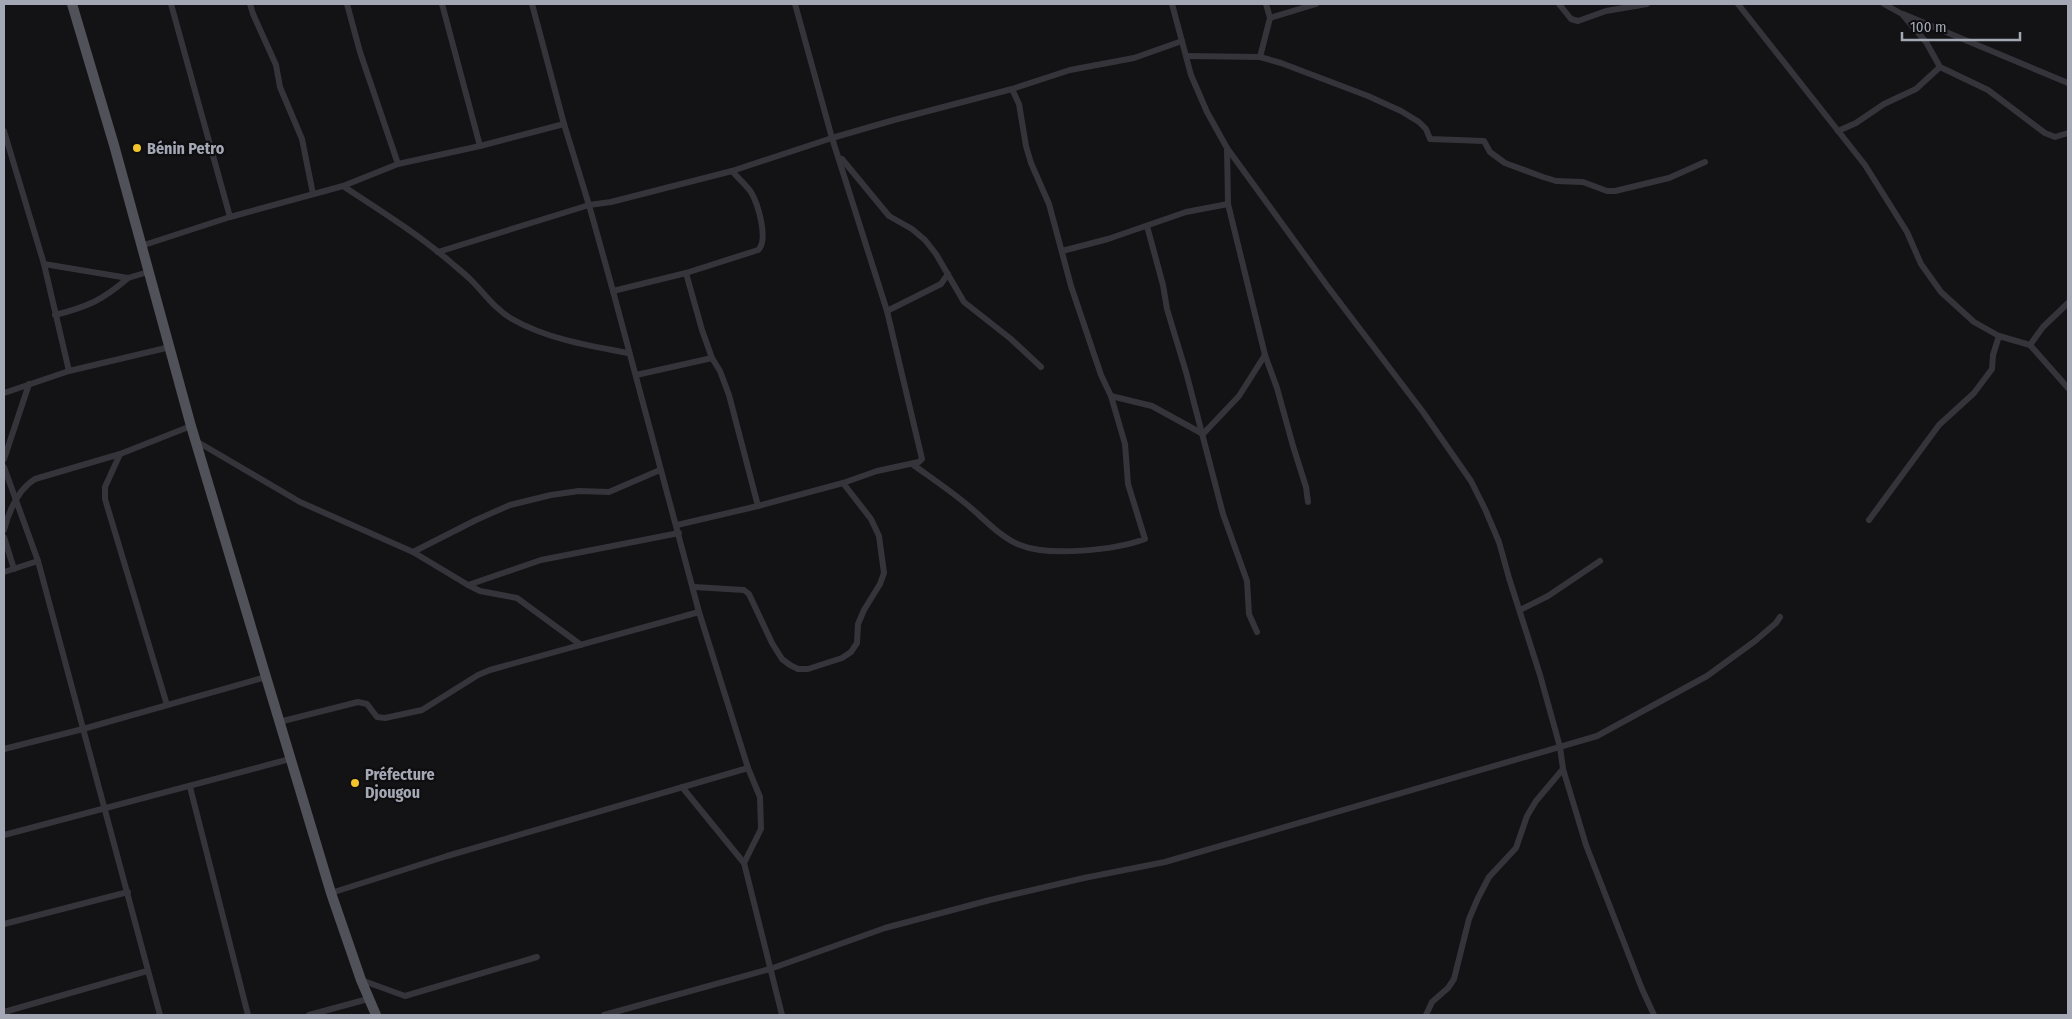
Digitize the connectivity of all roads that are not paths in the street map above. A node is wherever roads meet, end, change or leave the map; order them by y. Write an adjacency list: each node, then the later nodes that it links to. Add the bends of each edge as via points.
1 (72, 4): 40 (main road)
2 (170, 4): 38 (street)
3 (250, 4): 35 (street, via 302,139)
4 (346, 4): 32 (street)
5 (442, 4): 28 (street)
6 (532, 4): 23 (street)
7 (795, 4): 27 (street)
8 (1172, 4): 17 (street)
9 (1266, 4): 16 (street)
10 (1316, 4): 16 (street)
11 (1559, 4): 12 (street, via 1571,19 1578,21)
12 (1646, 4)
13 (1738, 4): 25 (street)
14 (1884, 4): 15 (street)
15 (1902, 14): 20 (street, via 1926,42); 21 (street)
16 (1270, 18): 19 (street)
17 (1182, 41): 18 (street); 22 (street, via 1134,58 1070,70)
18 (1186, 56): 19 (street); 29 (street, via 1191,75)
19 (1260, 57): 31 (street, via 1401,111 1426,128 1430,139 1484,141 1490,152 1505,163 1556,181 1583,182 1607,192 1615,191 1669,178)
20 (1940, 67): 25 (street, via 1916,89); 26 (street, via 1988,90 2045,133 2055,137)
21 (2068, 83)
22 (1012, 89): 27 (street); 41 (street, via 1019,104 1026,146)
23 (564, 124): 28 (street); 37 (street)
24 (4, 131): 43 (street)
25 (1838, 131): 52 (street, via 1865,164 1907,232 1921,264 1941,292 1974,322)
26 (2068, 133)
27 (832, 138): 30 (street); 33 (street)
28 (480, 146): 32 (street)
29 (1227, 148): 36 (street); 90 (street, via 1471,481 1499,542)
30 (839, 154): 46 (street, via 889,216 925,240); 50 (street)
31 (1706, 162)
32 (398, 164): 34 (street)
33 (732, 171): 37 (street); 45 (street, via 756,202 762,246)
34 (342, 186): 35 (street); 42 (street, via 399,222)
35 (313, 194): 38 (street)
36 (1228, 204): 39 (street, via 1186,212); 56 (street)
37 (589, 205): 42 (street); 48 (street)
38 (230, 217): 40 (street)
39 (1147, 226): 41 (street); 66 (street, via 1167,309)
40 (141, 246): 44 (main road)
41 (1062, 251): 64 (street, via 1078,309)
42 (438, 252): 55 (street, via 472,280 500,311 514,320 588,346)
43 (44, 264): 47 (street); 51 (street)
44 (148, 272): 47 (street); 54 (main road)
45 (686, 273): 48 (street); 57 (street)
46 (948, 274): 50 (street, via 940,284); 58 (street, via 964,302 1012,339)
47 (128, 278): 51 (street, via 84,308)
48 (613, 291): 55 (street)
49 (2068, 303): 53 (street)
50 (887, 311): 70 (street, via 922,456 920,462)
51 (55, 315): 59 (street)
52 (1999, 336): 53 (street); 78 (street, via 1992,369 1974,393 1939,425)
53 (2030, 345): 62 (street)
54 (170, 347): 59 (street); 65 (main road)
55 (628, 352): 60 (street)
56 (1265, 355): 66 (street, via 1238,396); 76 (street)
57 (712, 358): 60 (street); 77 (street, via 729,395)
58 (1041, 367)
59 (68, 372): 61 (street)
60 (636, 375): 72 (street)
61 (30, 384): 63 (street); 69 (street)
62 (2068, 388)
63 (4, 393)
64 (1111, 396): 66 (street, via 1152,406); 70 (street, via 1125,444 1128,484 1145,539 1129,545 1060,552 1020,545 1006,538)
65 (191, 426): 67 (main road); 68 (street)
66 (1204, 434): 93 (street, via 1223,514 1247,582 1249,614)
67 (196, 441): 83 (street, via 300,502); 95 (main road)
68 (120, 454): 75 (street, via 34,479 25,485); 96 (street, via 105,487 105,499)
69 (4, 459)
70 (912, 464): 74 (street, via 877,471)
71 (4, 466): 73 (street)
72 (660, 470): 79 (street); 83 (street, via 609,492 570,492 510,505)
73 (6, 482): 75 (street)
74 (843, 483): 77 (street); 89 (street, via 880,536 884,573 858,624 857,643 852,652 808,669 798,668 782,659 744,590)
75 (15, 501): 80 (street); 84 (street)
76 (1308, 502)
77 (758, 506): 79 (street)
78 (1869, 520)
79 (677, 525): 81 (street)
80 (4, 530)
81 (679, 533): 88 (street, via 541,560); 89 (street)
82 (4, 537): 86 (street)
83 (413, 552): 88 (street)
84 (38, 561): 86 (street); 98 (street)
85 (1600, 561): 90 (street, via 1548,596)
86 (14, 569): 87 (street)
87 (4, 572)
88 (468, 585): 94 (street, via 480,591 517,598)
89 (694, 587): 91 (street)
90 (1520, 610): 99 (street)
91 (699, 612): 94 (street); 102 (street)
92 (1780, 617): 99 (street, via 1755,641 1707,676 1597,736)
93 (1257, 632)
94 (580, 645): 97 (street, via 478,675 422,710 377,717 366,704 358,702)
95 (266, 677): 96 (street); 97 (main road)
96 (167, 705): 98 (street)
97 (279, 722): 101 (main road)
98 (83, 729): 100 (street); 106 (street)
99 (1560, 747): 103 (street); 113 (street, via 1165,862 1018,894 885,928)
100 (4, 749)
101 (290, 759): 104 (street); 110 (main road)
102 (748, 768): 105 (street); 108 (street, via 760,797 761,828)
103 (1563, 769): 124 (street, via 1527,816 1516,848 1489,877 1468,919 1454,979 1432,1002); 125 (street, via 1586,844)
104 (190, 787): 106 (street); 119 (street)
105 (682, 787): 108 (street); 110 (street)
106 (105, 808): 107 (street); 109 (street)
107 (4, 835)
108 (744, 863): 113 (street)
109 (128, 892): 111 (street); 114 (street)
110 (331, 893): 115 (main road)
111 (4, 924)
112 (537, 957): 115 (street, via 405,996)
113 (770, 969): 122 (street); 123 (street)
114 (147, 971): 117 (street); 118 (street)
115 (361, 980): 116 (main road)
116 (368, 999): 120 (street); 121 (main road)
117 (4, 1012)
118 (160, 1015)
119 (248, 1015)
120 (309, 1015)
121 (376, 1015)
122 (604, 1015)
123 (782, 1015)
124 (1426, 1015)
125 (1654, 1015)

